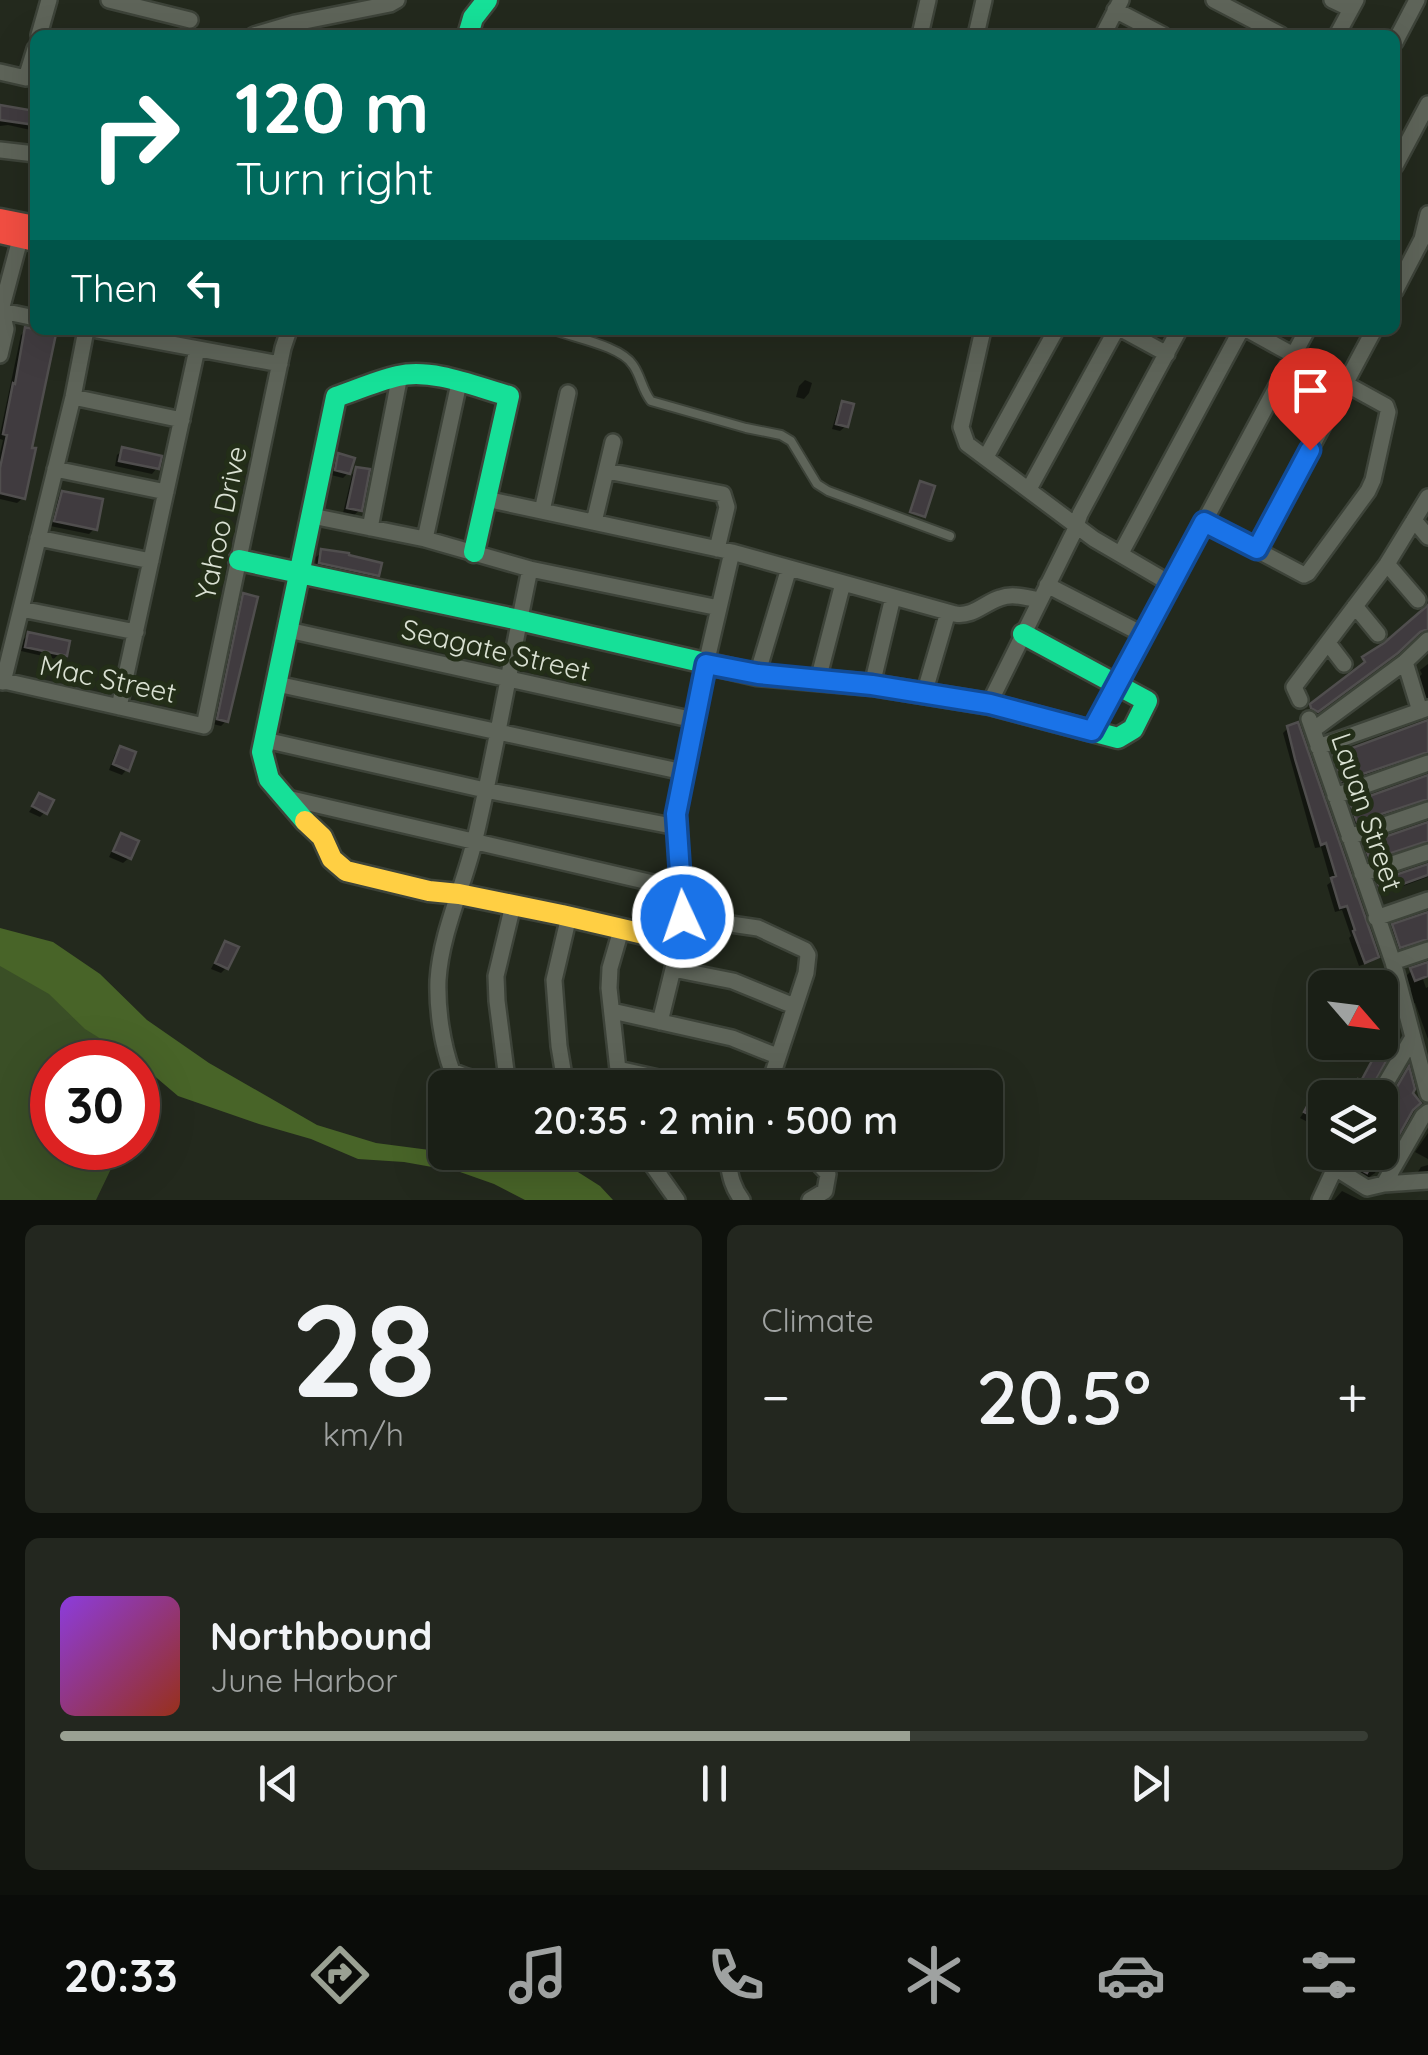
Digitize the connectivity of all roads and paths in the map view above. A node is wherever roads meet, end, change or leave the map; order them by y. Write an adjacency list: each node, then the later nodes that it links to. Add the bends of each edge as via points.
1 (49, 0): 14 (street)
2 (109, 0): 12 (street)
3 (397, 0): 13 (street)
4 (487, 0): 16 (street)
5 (928, 0): 17 (street)
6 (984, 0): 18 (street)
7 (1214, 0): 21 (street)
8 (1332, 0): 11 (street)
9 (1418, 0): 23 (street)
10 (1118, 5): 19 (street); 20 (street)
11 (1354, 5): 22 (street)
12 (190, 20)
13 (310, 27): 15 (street)
14 (40, 30)
15 (266, 30)
16 (469, 30)
17 (921, 30)
18 (977, 30)
19 (1105, 30)
20 (1156, 30)
21 (1271, 30)
22 (1340, 30)
23 (1400, 33)
24 (30, 65): 25 (street, via 26,78)
25 (0, 72)
26 (1428, 104): 29 (street)
27 (0, 150): 28 (street)
28 (30, 153)
29 (1400, 157)
30 (1428, 214): 33 (street)
31 (0, 219): 32 (street)
32 (23, 232): 34 (street)
33 (1400, 281)
34 (4, 291): 35 (street)
35 (1, 313): 36 (street); 53 (street, via 6,329)
36 (30, 317)
37 (85, 335): 59 (street)
38 (123, 335): 50 (street)
39 (288, 335): 54 (street, Yahoo Drive)
40 (569, 335): 76 (lane, via 626,356 651,401 780,435 828,491)
41 (982, 335): 62 (street, via 961,427 967,444)
42 (1053, 335): 62 (street)
43 (1117, 335): 65 (street)
44 (1130, 335): 51 (street)
45 (1177, 335): 51 (street)
46 (1241, 335): 83 (street)
47 (1254, 335): 52 (street)
48 (1305, 335): 52 (street)
49 (1371, 335): 57 (street)
50 (197, 349): 54 (street); 60 (street)
51 (1166, 354): 74 (street)
52 (1294, 354): 57 (street); 73 (street)
53 (0, 355)
54 (280, 364): 84 (street, Yahoo Drive)
55 (400, 374): 56 (street); 70 (street, via 336,397); 75 (street)
56 (459, 383): 68 (street, via 509,396); 79 (street)
57 (1346, 384): 80 (street); 80 (street, via 1388,412 1368,491 1308,573)
58 (568, 393): 69 (street)
59 (72, 397): 60 (street); 63 (street)
60 (182, 420): 66 (street)
61 (614, 442): 64 (street)
62 (986, 457): 65 (street)
63 (55, 468): 66 (street); 78 (street)
64 (608, 471): 72 (street); 81 (street, via 724,494)
65 (1029, 489): 74 (street)
66 (166, 492): 85 (street)
67 (1428, 497): 71 (street)
68 (486, 499): 69 (street); 82 (street)
69 (542, 511): 72 (street)
70 (312, 516): 75 (street); 89 (street)
71 (1414, 520): 77 (street); 86 (street)
72 (594, 522): 81 (street)
73 (1204, 522): 80 (street); 91 (street)
74 (1076, 524): 83 (street); 92 (street)
75 (370, 528): 79 (street)
76 (950, 536)
77 (1428, 537)
78 (38, 538): 85 (street); 97 (street)
79 (425, 539): 82 (street)
80 (1257, 549)
81 (725, 551): 87 (street); 96 (street)
82 (474, 552): 88 (street)
83 (1121, 553): 91 (street)
84 (239, 560): 89 (street); 123 (street, Yahoo Drive)
85 (151, 561): 101 (street)
86 (1387, 564): 94 (street); 95 (street)
87 (789, 568): 90 (street); 110 (street)
88 (530, 569): 96 (street); 99 (street)
89 (300, 572): 99 (street); 100 (street)
90 (843, 583): 93 (street); 112 (street)
91 (1171, 584): 104 (street)
92 (1044, 592): 98 (street, via 1002,596 968,614); 102 (street); 104 (street)
93 (894, 597): 98 (street); 116 (street)
94 (1418, 600)
95 (1355, 606): 103 (street); 106 (street)
96 (719, 608): 108 (street)
97 (21, 609): 101 (street); 113 (street)
98 (948, 612): 117 (street)
99 (519, 620): 108 (street); 111 (street)
100 (288, 630): 111 (street, Seagate Street); 114 (street)
101 (136, 632): 120 (street)
102 (1023, 634): 115 (street); 119 (street)
103 (1378, 634)
104 (1144, 635): 115 (street)
105 (1428, 640): 107 (street)
106 (1328, 643): 109 (street); 118 (street, via 1294,687)
107 (1405, 662): 121 (street); 127 (street, Lauan Street, via 1311,725)
108 (706, 664): 110 (street); 122 (street)
109 (1344, 664)
110 (758, 674): 112 (street)
111 (507, 678): 122 (street, Seagate Street); 125 (street)
112 (818, 680): 116 (street)
113 (2, 681): 120 (street, Mac Street)
114 (276, 684): 125 (street); 126 (street)
115 (1117, 684): 124 (street); 124 (street, via 1147,702 1133,730 1118,738)
116 (872, 685): 117 (street)
117 (924, 694): 119 (street)
118 (1300, 700)
119 (990, 704): 124 (street)
120 (119, 708): 123 (street, Mac Street)
121 (1424, 709): 127 (street)
122 (694, 720): 129 (street)
123 (204, 726)
124 (1092, 731)
125 (496, 732): 129 (street); 130 (street)
126 (265, 740): 130 (street); 132 (street, via 269,780)
127 (1318, 747): 131 (street, Lauan Street)
128 (1428, 763): 131 (street)
129 (683, 772): 134 (street)
130 (485, 790): 134 (street); 136 (street)
131 (1336, 796): 135 (street, Lauan Street)
132 (283, 797): 136 (street); 140 (street, via 346,871)
133 (1428, 810): 135 (street)
134 (677, 826): 139 (street)
135 (1349, 837): 138 (street, Lauan Street)
136 (474, 842): 139 (street); 140 (street)
137 (1428, 852): 138 (street)
138 (1362, 874): 145 (street, Lauan Street)
139 (683, 890): 144 (street)
140 (459, 894): 142 (street); 159 (street, via 438,982)
141 (1428, 900): 145 (street)
142 (513, 905): 143 (street); 160 (street, via 496,976)
143 (569, 916): 146 (street); 161 (street, via 554,980)
144 (683, 917): 147 (street); 151 (street, via 758,928 805,950 806,973)
145 (1376, 918): 149 (street, Lauan Street)
146 (621, 930): 147 (street); 152 (street, via 610,968)
147 (678, 942): 150 (street)
148 (1428, 950): 149 (street)
149 (1393, 962): 155 (street, Lauan Street)
150 (674, 969): 151 (street); 154 (street)
151 (794, 1006): 156 (street)
152 (612, 1011): 154 (street); 158 (street)
153 (1428, 1019): 155 (street)
154 (660, 1022): 156 (street)
155 (1411, 1031): 157 (street, Lauan Street); 164 (street)
156 (777, 1056): 163 (street)
157 (1425, 1066): 165 (street, Lauan Street)
158 (618, 1069): 162 (street)
159 (452, 1070)
160 (507, 1070)
161 (563, 1070)
162 (622, 1070)
163 (773, 1070)
164 (1386, 1080)
165 (1428, 1094)
166 (1428, 1112): 173 (street)
167 (656, 1170): 174 (street)
168 (729, 1170): 175 (street)
169 (824, 1170): 176 (street, via 825,1191)
170 (1334, 1170): 177 (street)
171 (1338, 1170): 173 (street, via 1366,1188)
172 (1428, 1181): 173 (street)
173 (1384, 1184)
174 (678, 1200)
175 (742, 1200)
176 (810, 1200)
177 (1320, 1200)

